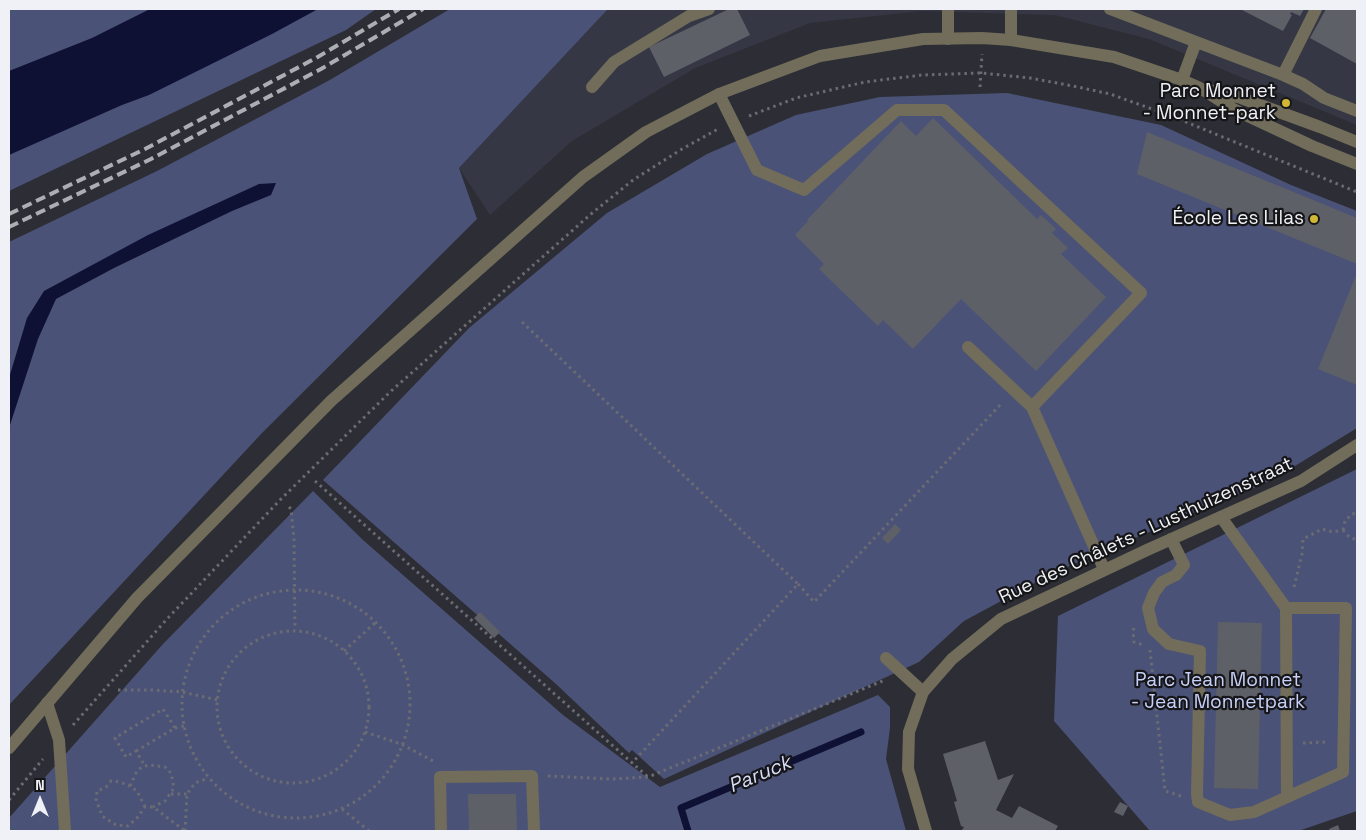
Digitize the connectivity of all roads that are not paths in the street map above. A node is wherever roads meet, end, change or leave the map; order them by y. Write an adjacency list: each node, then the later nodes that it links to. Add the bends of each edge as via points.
1 (709, 9): 11 (street, via 689,16 614,62)
2 (948, 9): 6 (street)
3 (1011, 9): 7 (street)
4 (1110, 9): 8 (street)
5 (1316, 9): 9 (street)
6 (948, 39): 7 (street); 13 (street, via 923,39 820,56)
7 (1011, 40): 10 (street, via 1114,57)
8 (1196, 42): 9 (street); 10 (street)
9 (1283, 75): 14 (street, via 1324,98)
10 (1182, 80): 12 (street)
11 (592, 87)
12 (1200, 88): 15 (street, via 1241,98); 16 (street, via 1235,110)
13 (720, 94): 18 (street, via 757,170 804,190 897,110 944,110 1141,293); 26 (street, via 646,132 583,177 331,401 137,598)
14 (1357, 111)
15 (1357, 142)
16 (1357, 164)
17 (968, 346): 18 (street)
18 (1032, 408): 22 (street)
19 (1357, 445): 20 (street, Rue des Châlets - Lusthuizenstraat, via 1301,481)
20 (1221, 517): 21 (street, Rue des Châlets - Lusthuizenstraat); 23 (street)
21 (1171, 540): 22 (street, Rue des Châlets - Lusthuizenstraat); 28 (street, via 1184,565 1176,575 1162,582 1148,608 1153,629 1169,644 1200,651 1198,802 1230,815 1254,812)
22 (1104, 569): 25 (street, Rue des Châlets - Lusthuizenstraat, via 1002,618 952,659)
23 (1286, 608): 28 (street); 28 (street, via 1346,608 1343,772)
24 (886, 658): 25 (street)
25 (923, 692): 32 (street, Rue des Châlets - Lusthuizenstraat, via 909,732 908,769)
26 (47, 702): 27 (street); 29 (street, via 59,740)
27 (9, 748)
28 (1287, 798)
29 (65, 831)
30 (441, 831): 31 (street, via 440,777 532,776)
31 (534, 831)
32 (926, 831)

